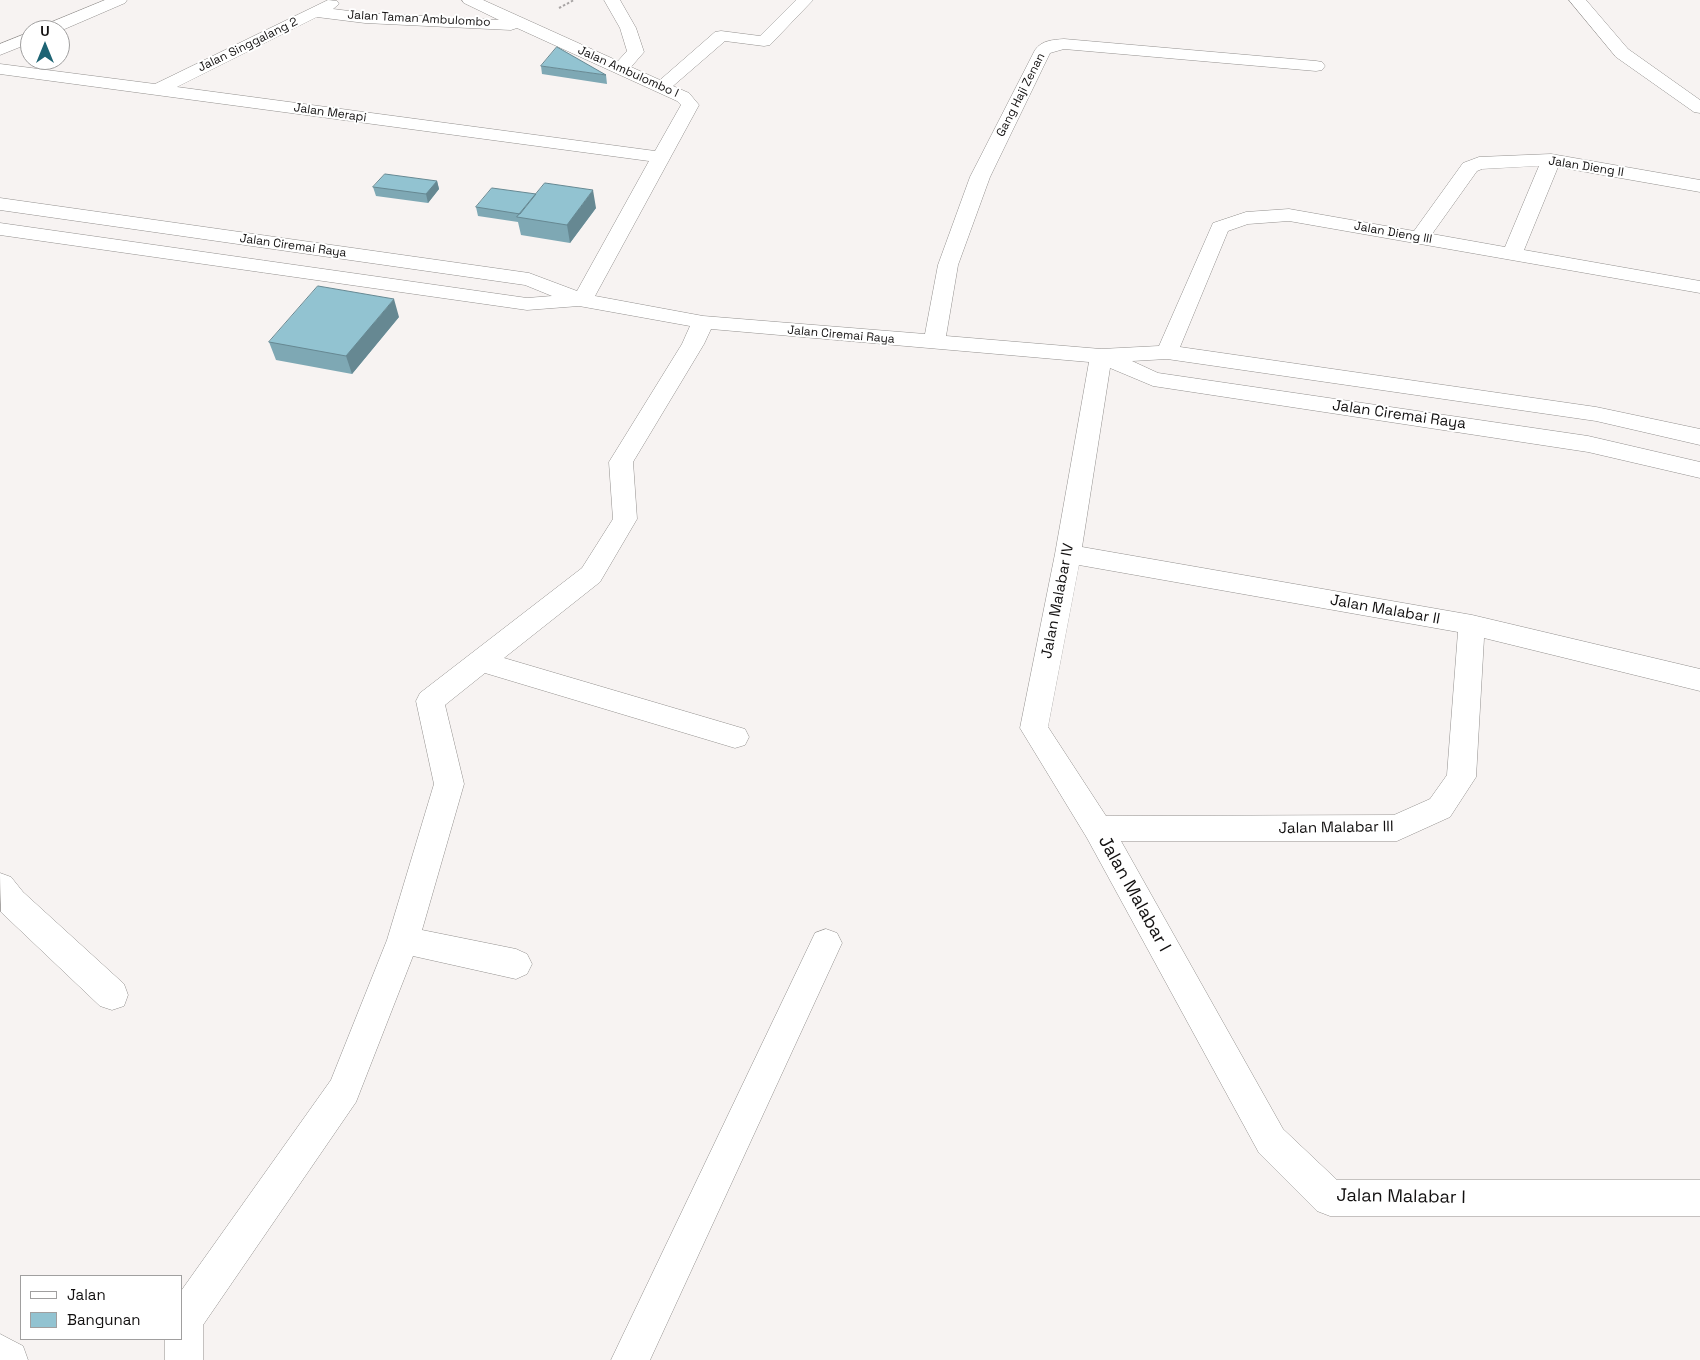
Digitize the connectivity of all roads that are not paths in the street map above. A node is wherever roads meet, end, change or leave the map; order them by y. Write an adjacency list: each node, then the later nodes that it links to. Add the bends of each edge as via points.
1 (119, 0): 8 (street)
2 (339, 0): 7 (street, Jalan Singgalang 2)
3 (470, 0): 9 (street, Jalan Ambulombo I)
4 (612, 0): 13 (street, via 628,28 636,52)
5 (805, 0): 15 (street, via 764,41 721,36)
6 (1577, 0): 17 (street, via 1622,52)
7 (316, 12): 9 (street, Jalan Taman Ambulombo, via 365,18); 16 (street, Jalan Singgalang 2)
8 (70, 21)
9 (522, 25): 13 (street, Jalan Ambulombo I)
10 (20, 41): 11 (street)
11 (0, 50)
12 (1316, 66): 28 (street, Gang Haji Zenan, via 1064,44 1051,45 1043,50 980,177 948,265)
13 (621, 68): 15 (street, Jalan Ambulombo I)
14 (0, 69): 16 (street, Jalan Merapi)
15 (662, 87): 18 (street, Jalan Ambulombo I, via 683,97 690,105)
16 (158, 90): 18 (street, Jalan Merapi)
17 (1700, 108)
18 (660, 157): 26 (street, Jalan Ambulombo I)
19 (1551, 160): 20 (street, Jalan Dieng II); 23 (street, Jalan Dieng II, via 1470,166); 24 (street)
20 (1700, 186)
21 (0, 204): 26 (street, Jalan Ciremai Raya, via 529,279)
22 (0, 229): 26 (street, Jalan Ciremai Raya, via 527,304)
23 (1419, 238): 24 (street, Jalan Dieng III); 29 (street, Jalan Dieng III, via 1289,215 1246,218 1220,228)
24 (1512, 254): 25 (street, Jalan Dieng III)
25 (1700, 287)
26 (582, 300): 27 (street, Jalan Ciremai Raya)
27 (703, 322): 28 (street, Jalan Ciremai Raya); 37 (street, via 621,462 625,519 591,575)
28 (934, 343): 30 (street, Jalan Ciremai Raya)
29 (1167, 352): 30 (street, Jalan Ciremai Raya); 31 (street, Jalan Ciremai Raya)
30 (1101, 356): 32 (street, Jalan Ciremai Raya, via 1152,379); 35 (street, Jalan Malabar IV)
31 (1514, 402): 32 (street); 33 (street, Jalan Ciremai Raya, via 1596,414)
32 (1510, 431): 34 (street, Jalan Ciremai Raya, via 1588,444)
33 (1700, 437)
34 (1700, 470)
35 (1068, 554): 36 (street, Jalan Malabar II); 40 (street, Jalan Malabar IV, via 1034,728)
36 (1472, 625): 38 (street, Jalan Malabar II); 40 (street, Jalan Malabar III, via 1461,777 1440,808 1397,828)
37 (482, 662): 39 (street); 42 (street, via 430,701 448,784)
38 (1700, 680)
39 (735, 737)
40 (1098, 829): 46 (street, Jalan Malabar I, via 1271,1141 1330,1198)
41 (0, 886): 45 (street, via 12,902)
42 (403, 940): 44 (street); 49 (street, via 344,1090 184,1320)
43 (826, 943): 50 (street)
44 (516, 964)
45 (112, 996)
46 (1700, 1198)
47 (0, 1353): 48 (street)
48 (9, 1360)
49 (184, 1360)
50 (630, 1360)

